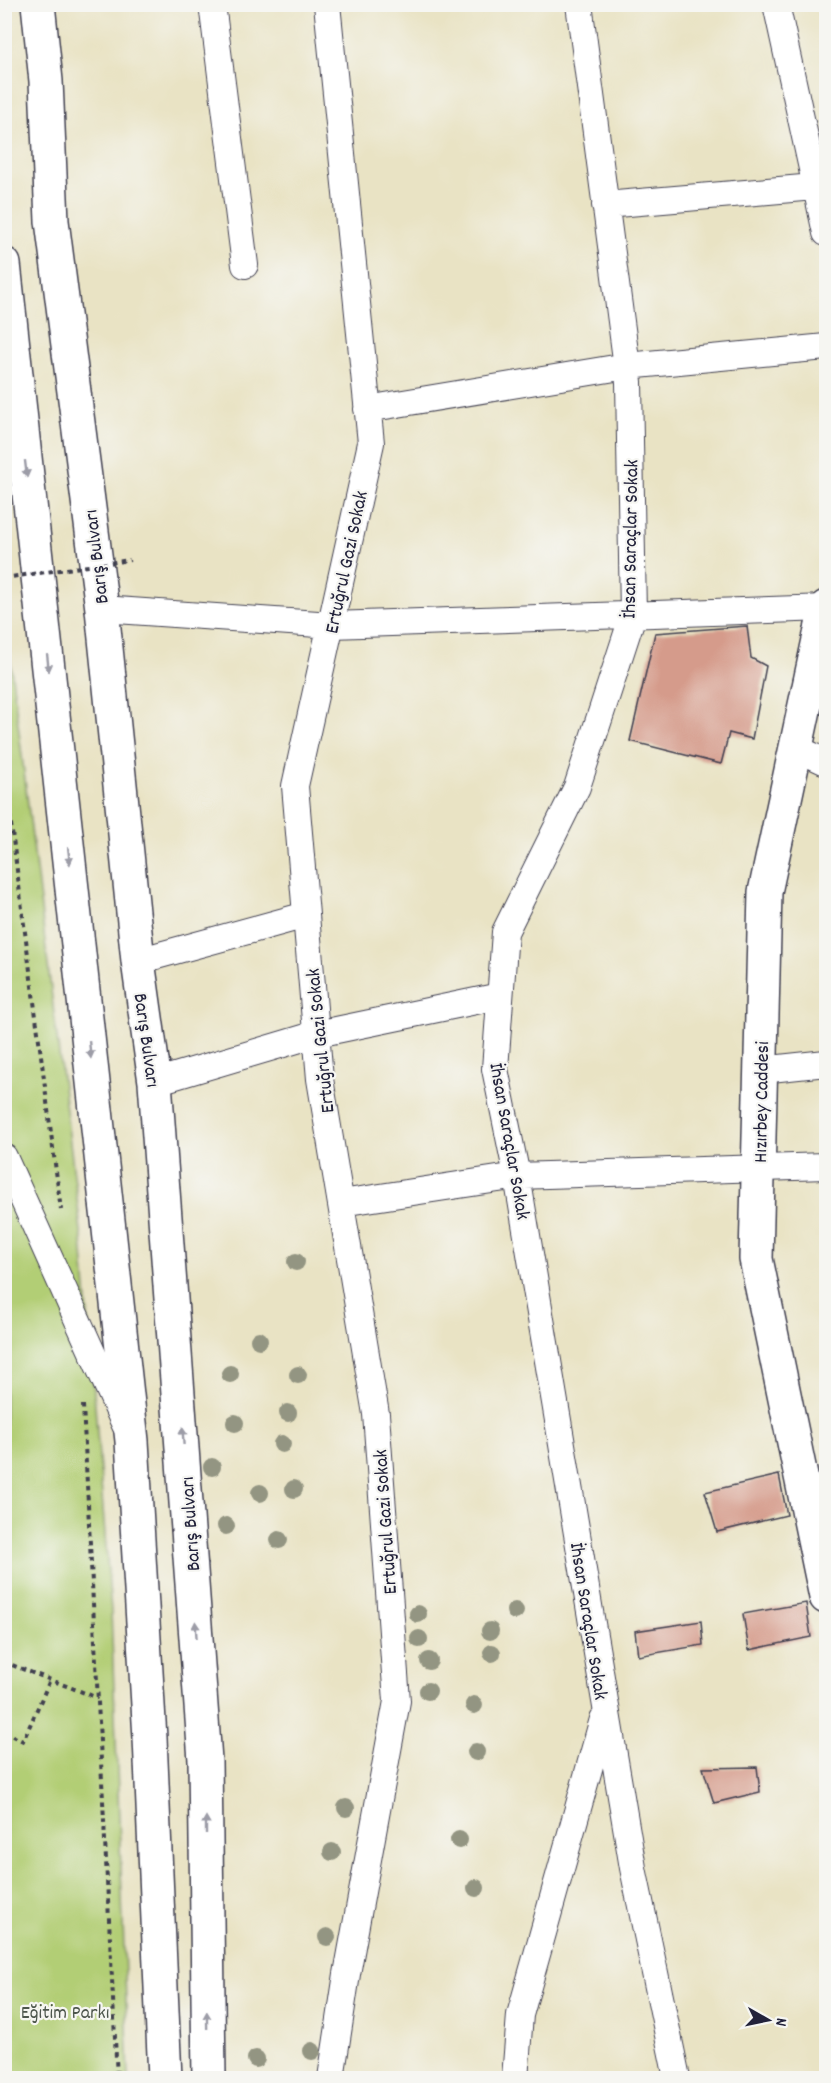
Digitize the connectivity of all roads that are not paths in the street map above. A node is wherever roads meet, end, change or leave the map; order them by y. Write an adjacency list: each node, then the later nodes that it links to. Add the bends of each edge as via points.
1 (38, 4): 15 (main road, Barış Bulvarı, via 46,81 52,221)
2 (212, 4): 10 (street)
3 (327, 4): 13 (street, Ertuğrul Gazi Sokak)
4 (579, 4): 7 (street, İhsan Saraçlar Sokak)
5 (776, 4): 6 (street)
6 (822, 187): 7 (street); 8 (street)
7 (605, 205): 12 (street, İhsan Saraçlar Sokak)
8 (826, 233)
9 (4, 264): 32 (main road, one-way to 32)
10 (245, 265)
11 (826, 347): 12 (street)
12 (627, 366): 13 (street); 16 (street, İhsan Saraçlar Sokak)
13 (367, 409): 17 (street, Ertuğrul Gazi Sokak, via 371,443)
14 (826, 608): 16 (street); 18 (main road, Hızırbey Caddesi)
15 (102, 609): 17 (street); 21 (main road, Barış Bulvarı)
16 (633, 615): 17 (street); 22 (street, İhsan Saraçlar Sokak, via 576,787 505,932)
17 (332, 626): 20 (street, Ertuğrul Gazi Sokak, via 295,786)
18 (796, 748): 19 (street); 25 (main road, Hızırbey Caddesi, via 765,892)
19 (826, 762)
20 (306, 915): 21 (street); 23 (street, Ertuğrul Gazi Sokak)
21 (138, 962): 26 (main road, Barış Bulvarı)
22 (500, 996): 23 (street); 30 (street, İhsan Saraçlar Sokak, via 495,1069)
23 (317, 1034): 26 (street); 31 (street, Ertuğrul Gazi Sokak, via 320,1079)
24 (826, 1063): 25 (street)
25 (761, 1070): 29 (main road, Hızırbey Caddesi)
26 (155, 1082): 36 (main road, Barış Bulvarı, one-way to 26, via 205,1760)
27 (4, 1157): 32 (street)
28 (826, 1166): 29 (street)
29 (759, 1168): 30 (street); 33 (main road, Hızırbey Caddesi, via 756,1258)
30 (517, 1176): 31 (street); 34 (street, İhsan Saraçlar Sokak)
31 (341, 1203): 37 (street, Ertuğrul Gazi Sokak, via 376,1414 397,1701)
32 (132, 1441): 35 (main road)
33 (826, 1597)
34 (605, 1710): 38 (street, via 520,2015); 39 (street, İhsan Saraçlar Sokak)
35 (165, 2079)
36 (209, 2079)
37 (331, 2079)
38 (515, 2079)
39 (677, 2079)

